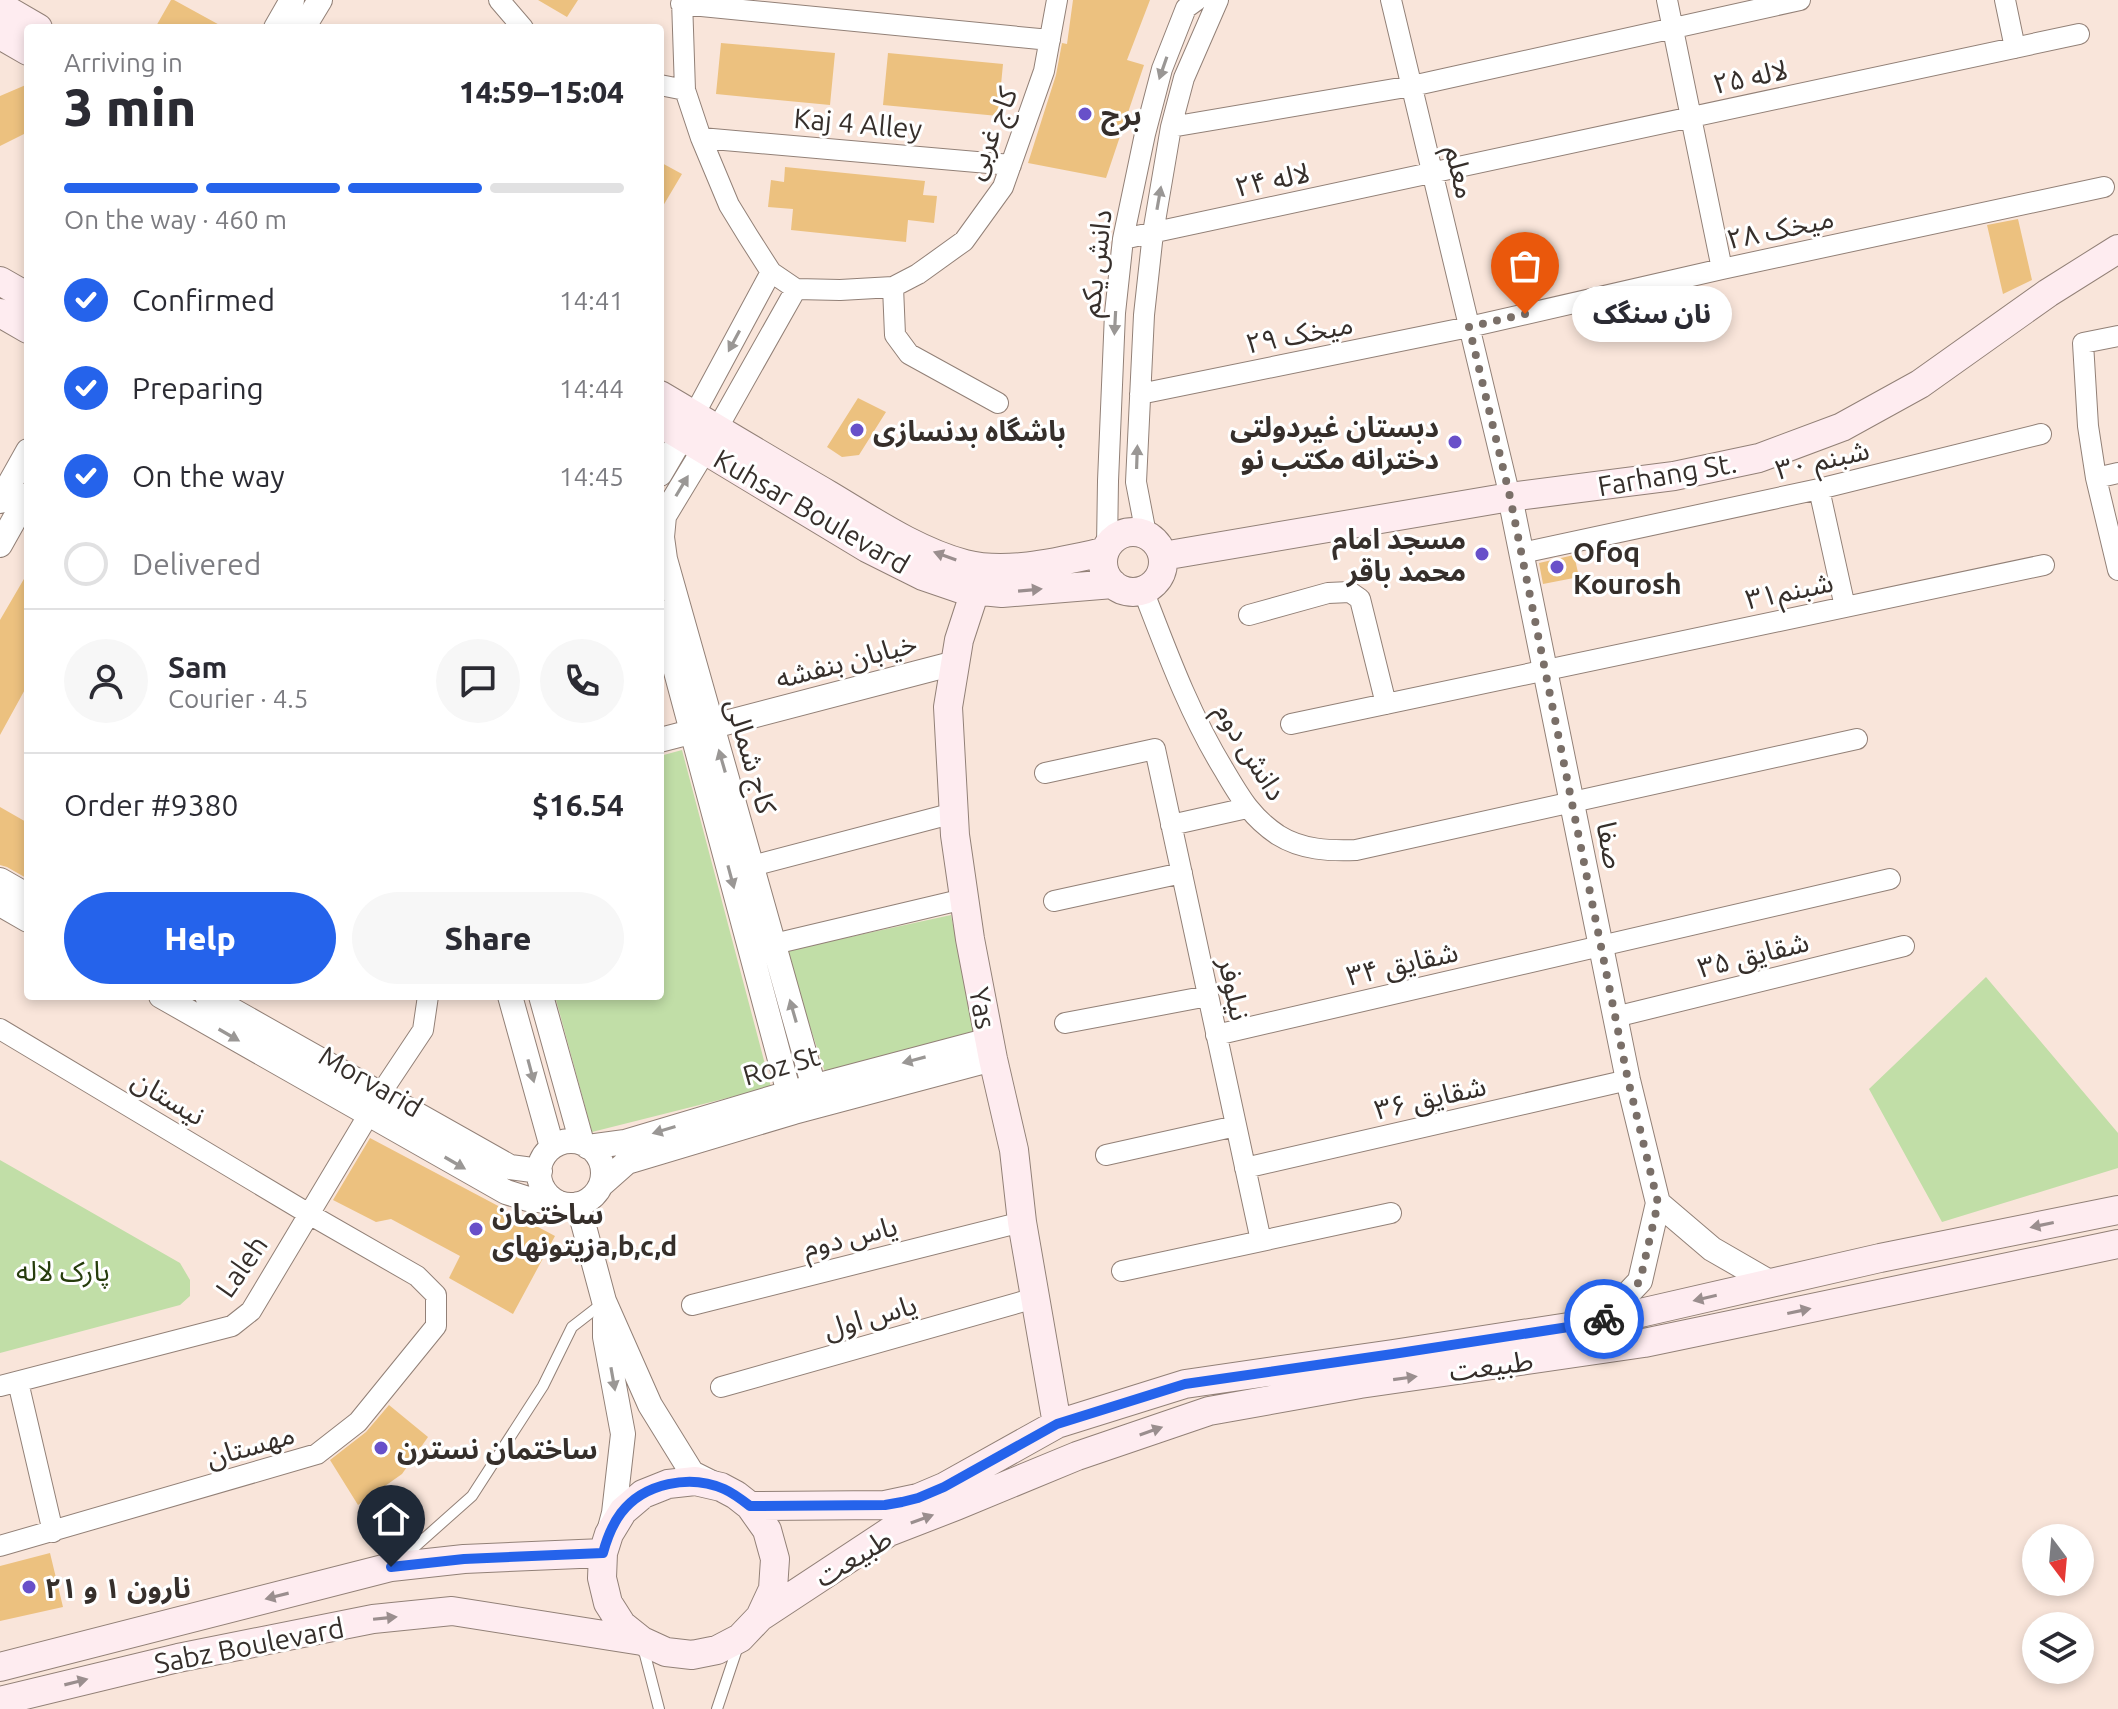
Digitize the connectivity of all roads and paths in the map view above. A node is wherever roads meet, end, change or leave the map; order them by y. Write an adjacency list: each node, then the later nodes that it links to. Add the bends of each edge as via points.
1 (292, 0): 14 (street)
2 (320, 0): 15 (street)
3 (499, 0): 16 (street)
4 (1057, 0): 20 (street, کاج غربی)
5 (1197, 0): 33 (street, دانش یکم, one-way to 33, via 1186,8 1162,69)
6 (1218, 0): 27 (street, دانش یکم, via 1184,78)
7 (1391, 0): 24 (street, معلم)
8 (1667, 0): 17 (street)
9 (1800, 0): 17 (street)
10 (2005, 0): 21 (street)
11 (682, 2): 20 (street); 25 (street)
12 (0, 6): 13 (main road)
13 (31, 24)
14 (278, 24)
15 (305, 24)
16 (520, 24)
17 (1673, 28): 24 (street); 26 (street)
18 (2079, 34): 21 (street, لاله ۲۵)
19 (0, 35): 22 (main road)
20 (1050, 40): 29 (street, کاج غربی)
21 (2015, 48): 26 (street, لاله ۲۵)
22 (24, 49)
23 (664, 86): 25 (street)
24 (1412, 86): 27 (street); 30 (street, معلم)
25 (685, 90): 28 (street)
26 (1691, 117): 30 (street, لاله ۲۵); 35 (street)
27 (1171, 127): 32 (street, دانش یکم, one-way to 27)
28 (701, 138): 29 (street, Kaj 4 Alley); 36 (street, via 729,205)
29 (1011, 165): 38 (street, کاج غربی, via 1003,187 964,241)
30 (1432, 173): 32 (street, لاله ۲۴); 43 (street, معلم)
31 (2104, 187): 35 (street, میخک ۲۸)
32 (1153, 233): 33 (street, لاله ۲۴); 45 (street, دانش یکم)
33 (1123, 239): 60 (street, دانش یکم, one-way to 60)
34 (2118, 249): 55 (main road, Farhang St., via 1920,384 1842,427 1759,458 1688,473)
35 (1722, 269): 43 (street, میخک ۲۸)
36 (771, 272): 39 (street); 48 (street, one-way to 48)
37 (0, 281): 40 (main road)
38 (893, 287): 39 (street, کاج غربی); 47 (street, via 895,335 909,354)
39 (796, 289): 48 (street)
40 (24, 295)
41 (0, 313): 42 (main road)
42 (24, 327)
43 (1469, 327): 45 (street, میخک ۲۹); 55 (street, معلم)
44 (2118, 336): 53 (street, via 2083,343)
45 (1140, 394): 59 (street, دانش یکم, one-way to 45, via 1136,482)
46 (664, 399): 48 (main road, Kuhsar Boulevard)
47 (998, 403)
48 (692, 430): 50 (street); 56 (street, کاج شمالی, one-way to 48); 60 (main road, Kuhsar Boulevard, one-way to 48, via 1051,563 967,564 933,552); 67 (main road, Kuhsar Boulevard, via 867,548 923,576)
49 (2041, 434): 54 (street, شبنم ۳۰)
50 (664, 468)
51 (24, 470): 57 (street)
52 (2118, 473): 53 (street)
53 (2096, 478): 64 (street)
54 (1819, 489): 62 (street, شبنم ۳۰); 68 (street)
55 (1510, 497): 59 (main road, Farhang St.); 62 (street, صفا)
56 (664, 516)
57 (14, 517): 58 (street)
58 (0, 545)
59 (1154, 545): 60 (main road, via 1137,532 1120,535); 66 (main road, via 1163,564 1157,580)
60 (1106, 549): 65 (main road, via 1104,569)
61 (664, 552): 75 (street, کاج شمالی, one-way to 61)
62 (1522, 553): 72 (street, صفا)
63 (2044, 565): 68 (street, شبنم۳۱)
64 (2118, 570)
65 (1113, 584): 66 (main road, via 1127,591); 67 (main road, Kuhsar Boulevard, one-way to 65)
66 (1143, 590): 80 (street, دانش دوم, via 1205,740)
67 (975, 591): 71 (main road, Yas)
68 (1845, 607): 72 (street, شبنم۳۱)
69 (1249, 615): 73 (street, via 1350,592 1360,599)
70 (664, 623): 75 (street, کاج شمالی)
71 (955, 663): 75 (street, خیابان بنفشه); 81 (main road, Yas, via 948,707)
72 (1545, 671): 73 (street, شبنم۳۱); 79 (street, صفا)
73 (1386, 704): 74 (street, شبنم۳۱)
74 (1291, 724)
75 (701, 729): 76 (street, خیابان بنفشه); 83 (street, کاج شمالی, one-way to 75); 108 (street, کاج شمالی, one-way to 108)
76 (664, 739)
77 (1857, 739): 79 (street, دانش دوم)
78 (1045, 773): 82 (street, نیلوفر, via 1155,749)
79 (1572, 802): 80 (street, دانش دوم, via 1356,850 1330,851 1281,837); 93 (street, صفا)
80 (1247, 808): 82 (street)
81 (954, 813): 83 (street); 88 (main road, Yas)
82 (1171, 825): 84 (street, نیلوفر)
83 (752, 866): 92 (street, کاج شمالی)
84 (1182, 873): 89 (street); 95 (street, نیلوفر)
85 (1890, 879): 93 (street, شقایق ۳۴)
86 (0, 880): 87 (street)
87 (24, 894)
88 (964, 899): 92 (street); 105 (main road, Yas)
89 (1054, 901)
90 (0, 904): 91 (street)
91 (24, 918)
92 (774, 944): 107 (street, کاج شمالی, one-way to 92)
93 (1601, 946): 101 (street, صفا); 104 (street, شقایق ۳۴)
94 (1904, 946): 101 (street, شقایق ۳۵)
95 (1208, 996): 102 (street); 104 (street, نیلوفر)
96 (169, 1000): 109 (street, Morvarid, one-way to 109)
97 (213, 1000): 109 (street, Morvarid)
98 (428, 1000): 109 (street, Laleh, via 423,1030)
99 (511, 1000): 112 (street, one-way to 112)
100 (542, 1000): 111 (street)
101 (1615, 1017): 106 (street, صفا)
102 (1065, 1023)
103 (0, 1029): 121 (street, نیستان)
104 (1216, 1035): 110 (street, نیلوفر)
105 (991, 1049): 107 (street, Roz St); 122 (main road, Yas, via 1014,1150)
106 (1628, 1080): 114 (street, شقایق ۳۶); 118 (street, صفا)
107 (817, 1096): 108 (street, Roz St)
108 (792, 1102): 111 (street, Roz St, one-way to 111, via 625,1142); 116 (street, Roz St, via 627,1162)
109 (375, 1104): 115 (street, Morvarid, via 510,1167); 117 (street, Morvarid, one-way to 117, via 506,1192); 121 (street, Laleh)
110 (1236, 1126): 113 (street); 114 (street, نیلوفر)
111 (585, 1145): 112 (street, via 572,1141); 116 (street, via 602,1165)
112 (552, 1147): 115 (street)
113 (1106, 1155)
114 (1245, 1168): 123 (street, نیلوفر)
115 (540, 1171): 117 (street, via 548,1195)
116 (601, 1185): 117 (street, via 588,1200)
117 (568, 1203): 129 (street)
118 (1658, 1203): 126 (street, via 1712,1249); 131 (street, via 1640,1281)
119 (2118, 1210): 126 (main road, طبیعت, one-way to 126)
120 (1391, 1213): 123 (street)
121 (309, 1214): 127 (street, نیستان, via 417,1276); 132 (street, Laleh, via 251,1311 232,1326)
122 (1022, 1222): 128 (main road, Yas); 130 (street, یاس دوم)
123 (1261, 1241): 125 (street)
124 (2118, 1244): 141 (main road, طبیعت, one-way to 124, via 889,1532 1077,1456 1209,1411 1644,1343)
125 (1122, 1271)
126 (1771, 1283): 131 (main road, طبیعت, one-way to 131)
127 (436, 1295): 137 (street, مهستان, via 436,1326 358,1422 317,1454)
128 (1035, 1298): 133 (street, یاس اول); 134 (main road, Yas)
129 (604, 1301): 135 (street, via 670,1441 692,1473); 138 (street, one-way to 138, via 605,1337 623,1434); 140 (lane, via 572,1327 543,1386 472,1496)
130 (692, 1305)
131 (1601, 1322): 134 (main road, طبیعت, via 1185,1384)
132 (9, 1384): 137 (street)
133 (721, 1387)
134 (1057, 1424): 136 (main road, طبیعت, via 918,1498 885,1505)
135 (721, 1487): 136 (main road); 138 (main road, via 682,1482 643,1494 623,1511)
136 (750, 1506): 141 (main road, via 767,1530 775,1559 773,1589)
137 (53, 1532): 139 (street, مهستان)
138 (606, 1543): 140 (main road, Sabz Boulevard); 143 (main road, via 602,1578 608,1603 622,1625)
139 (0, 1546)
140 (391, 1567): 144 (main road, Sabz Boulevard, one-way to 144)
141 (760, 1617): 142 (main road)
142 (740, 1638): 143 (main road, via 692,1655 666,1652); 147 (lane)
143 (642, 1641): 145 (main road, Sabz Boulevard, one-way to 143, via 373,1619 452,1611); 146 (lane)
144 (0, 1667)
145 (0, 1701)
146 (659, 1709)
147 (717, 1709)

